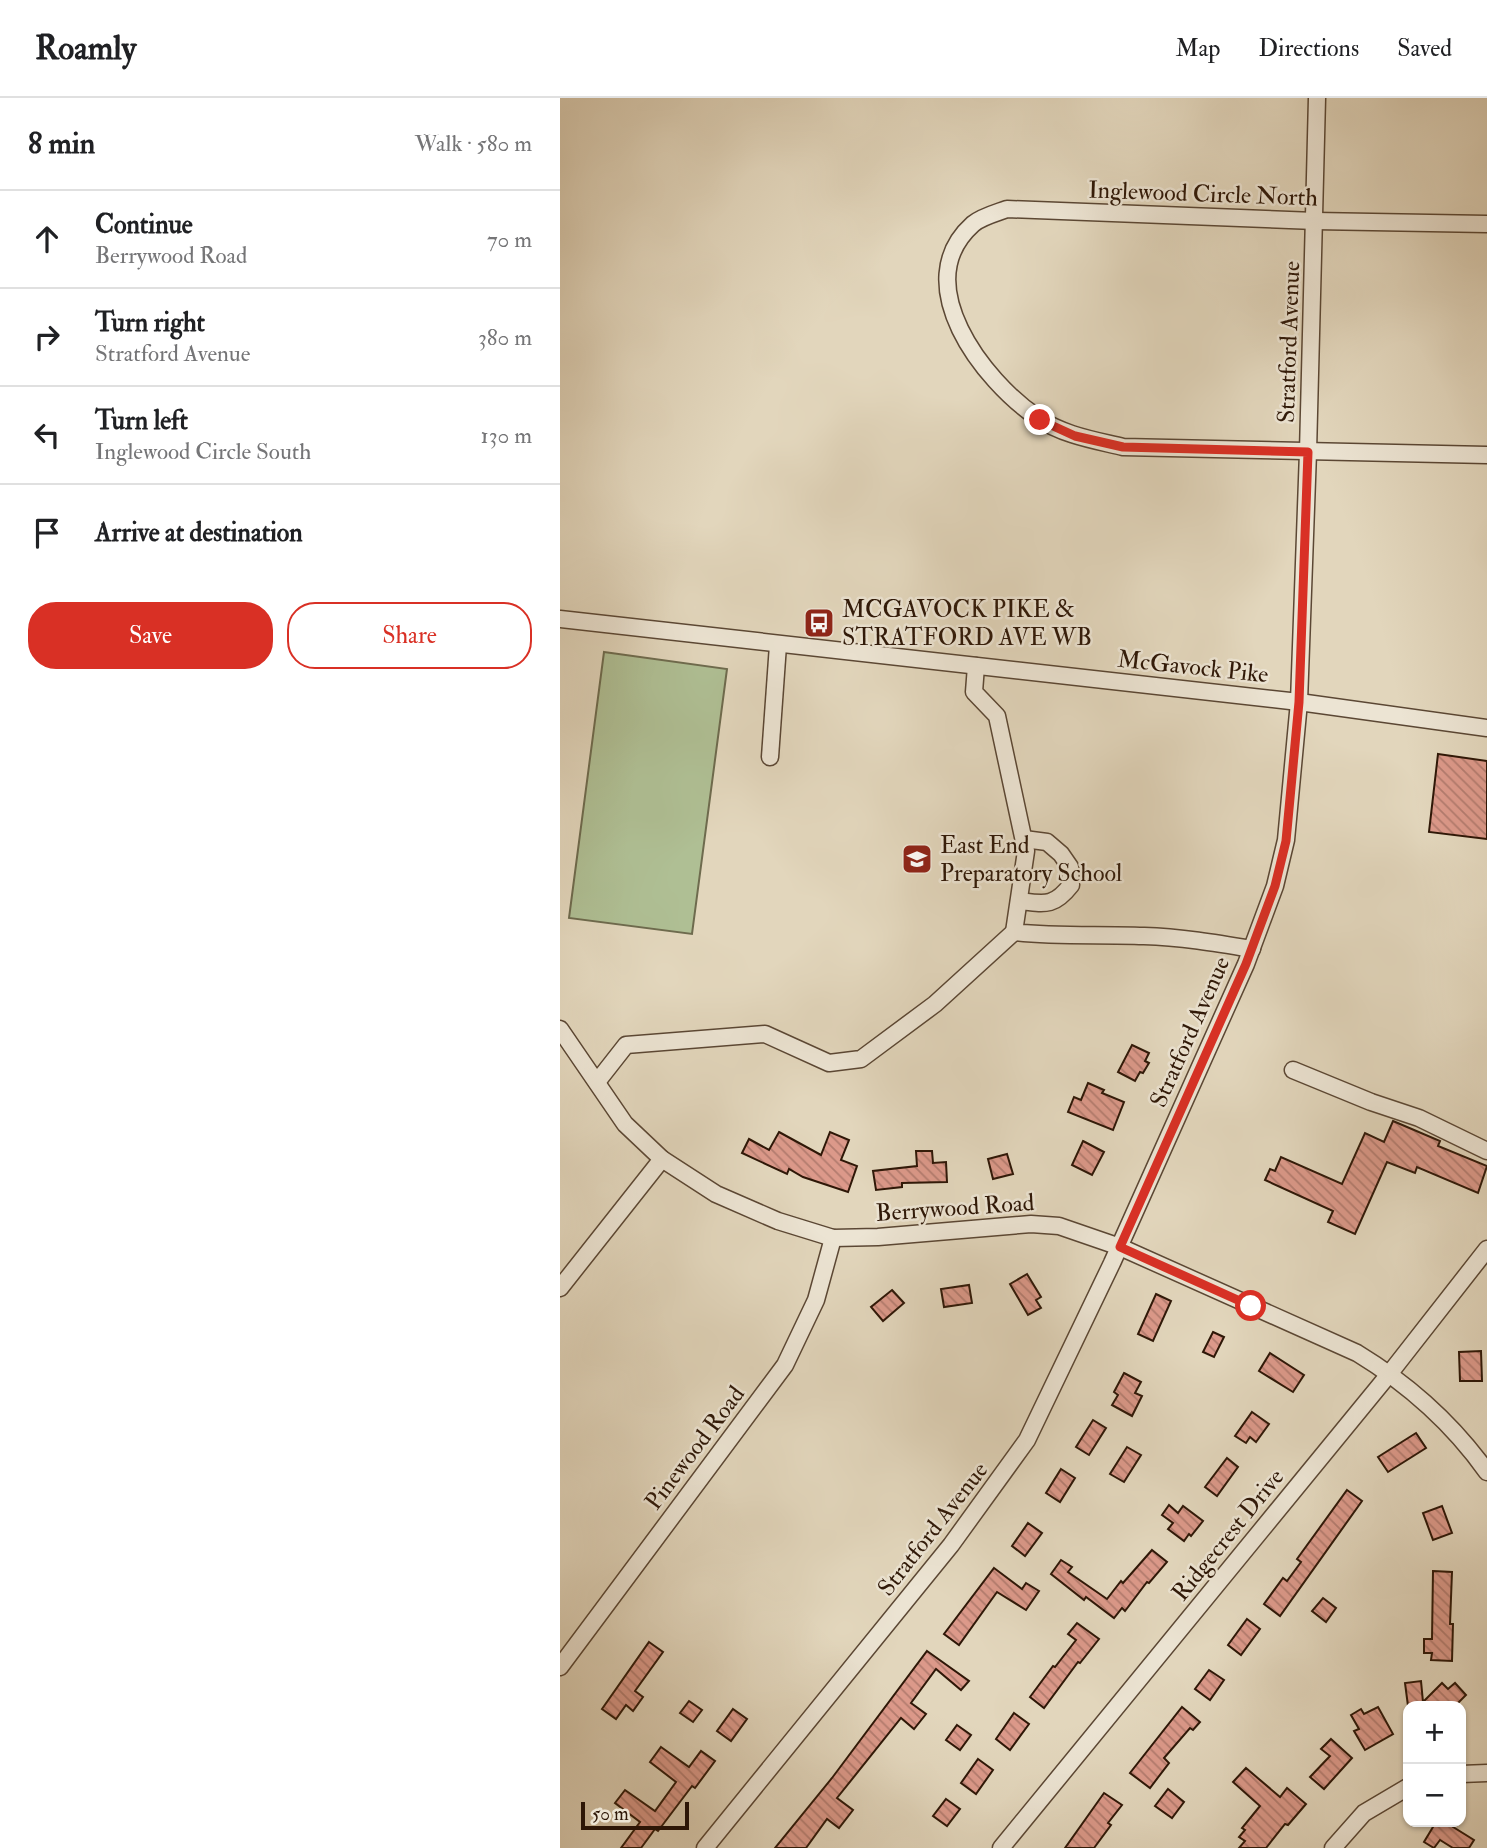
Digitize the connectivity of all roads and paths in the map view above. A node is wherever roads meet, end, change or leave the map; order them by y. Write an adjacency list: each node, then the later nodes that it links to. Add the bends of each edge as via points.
1 (1317, 98): 2 (street, Stratford Avenue)
2 (1315, 221): 3 (street, Inglewood Circle North); 4 (street, Stratford Avenue); 4 (street, Inglewood Circle North, via 1007,209 975,222 956,243 946,269 949,303 986,372 1040,420 1075,436 1123,447)
3 (1487, 224)
4 (1308, 452): 5 (street); 9 (street, Stratford Avenue)
5 (1487, 455)
6 (560, 619): 7 (street, McGavock Pike)
7 (778, 645): 8 (street, McGavock Pike); 11 (street)
8 (976, 666): 9 (street, McGavock Pike); 12 (street, via 974,692 997,716)
9 (1299, 702): 10 (street, McGavock Pike); 15 (street, Stratford Avenue, via 1286,841)
10 (1487, 728)
11 (770, 757)
12 (1024, 839): 13 (street); 13 (street, via 1047,842 1061,855 1070,867 1071,885 1061,898 1047,904)
13 (1019, 901): 14 (street)
14 (1014, 932): 15 (street, via 1203,940); 18 (street, via 935,1003 861,1059 829,1063 765,1034 626,1045)
15 (1252, 949): 22 (street, Stratford Avenue)
16 (560, 1029): 18 (street, Berrywood Road)
17 (1293, 1070): 19 (street, via 1419,1118)
18 (597, 1082): 20 (street, Berrywood Road, via 625,1124)
19 (1487, 1151)
20 (662, 1159): 21 (street, Berrywood Road, via 716,1195); 24 (street)
21 (833, 1238): 22 (street, Berrywood Road, via 1031,1224 1059,1226); 27 (street, Pinewood Road, via 816,1300 785,1365)
22 (1120, 1247): 25 (street, Berrywood Road, via 1357,1353); 31 (street, Stratford Avenue, via 1052,1392 1004,1475)
23 (1487, 1249): 25 (street, Ridgecrest Drive)
24 (560, 1288)
25 (1390, 1373): 26 (street, Berrywood Road, via 1427,1404); 32 (street, Ridgecrest Drive)
26 (1487, 1472)
27 (560, 1667)
28 (1487, 1773): 29 (street)
29 (1466, 1774)
30 (1403, 1790): 33 (street, via 1364,1813)
31 (705, 1848)
32 (1001, 1848)
33 (1333, 1848)

